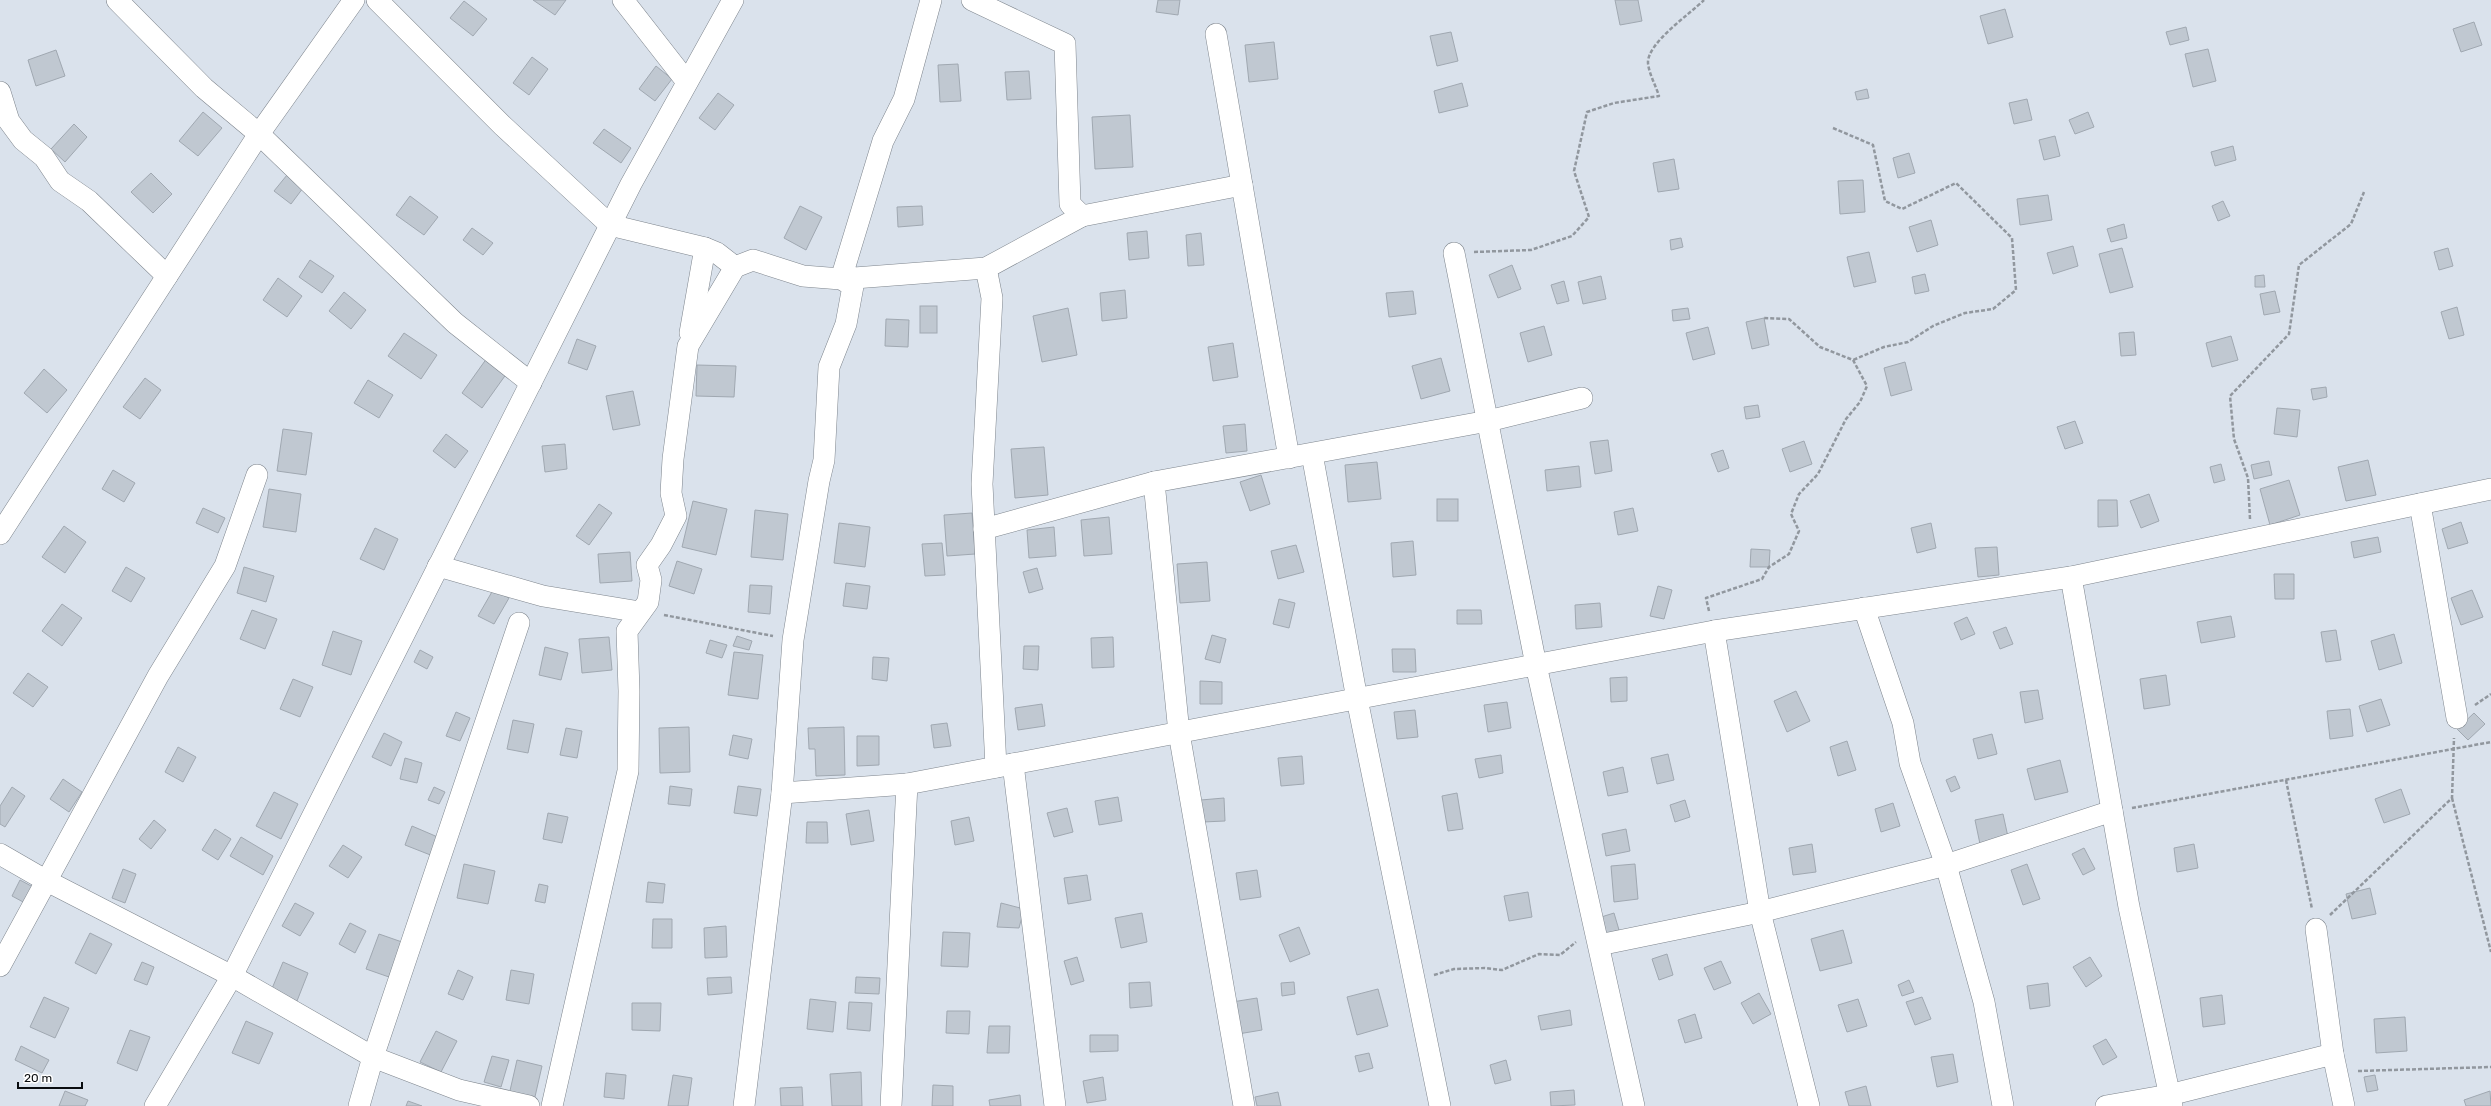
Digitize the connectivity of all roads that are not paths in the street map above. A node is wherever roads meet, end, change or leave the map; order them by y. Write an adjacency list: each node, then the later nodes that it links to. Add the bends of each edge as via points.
1 (117, 0): 11 (street, via 204,88)
2 (354, 0): 11 (street)
3 (377, 0): 14 (street, via 503,126)
4 (624, 0): 9 (street)
5 (733, 0): 9 (street)
6 (930, 0): 20 (street, via 904,99 883,142)
7 (972, 0): 13 (street, via 1065,44 1070,204)
8 (1216, 34): 12 (street)
9 (688, 82): 14 (street)
10 (0, 92): 19 (street, via 9,121 23,140 44,157 60,181 89,201)
11 (259, 134): 19 (street); 22 (street, via 455,323)
12 (1242, 185): 13 (street); 26 (street)
13 (1082, 216): 18 (street)
14 (610, 225): 15 (street); 22 (street)
15 (706, 248): 17 (street); 21 (street)
16 (1454, 253): 24 (street)
17 (735, 267): 20 (street, via 753,260 803,276); 21 (street)
18 (986, 268): 20 (street); 31 (street, via 992,298 982,484)
19 (167, 276): 32 (street)
20 (841, 279): 45 (street, via 853,286 846,324 829,367 824,460 818,481 793,640)
21 (688, 346): 36 (street, via 673,459 671,493 676,516 647,565 651,580 648,602)
22 (531, 383): 33 (street)
23 (1582, 398): 24 (street)
24 (1488, 422): 25 (street); 39 (street)
25 (1312, 454): 26 (street); 40 (street)
26 (1289, 458): 28 (street)
27 (257, 475): 49 (street, via 225,566 158,676)
28 (1154, 482): 31 (street); 42 (street)
29 (2491, 489): 30 (street)
30 (2420, 504): 34 (street); 41 (street)
31 (984, 529): 43 (street)
32 (0, 534)
33 (438, 566): 36 (street, via 543,596); 54 (street)
34 (2071, 577): 35 (street); 46 (street)
35 (1864, 608): 38 (street); 48 (street, via 1902,722 1910,764)
36 (640, 612): 61 (street, via 627,631 628,771)
37 (519, 623): 55 (street)
38 (1714, 631): 39 (street); 50 (street)
39 (1536, 665): 40 (street); 52 (street)
40 (1357, 698): 42 (street); 66 (street)
41 (2457, 718)
42 (1179, 733): 43 (street); 65 (street)
43 (1004, 766): 44 (street); 64 (street)
44 (907, 784): 45 (street); 63 (street)
45 (782, 793): 62 (street)
46 (2112, 811): 48 (street); 57 (street, via 2129,907)
47 (0, 854): 49 (street)
48 (1946, 865): 50 (street); 69 (street, via 1984,1002)
49 (45, 880): 53 (street); 54 (street)
50 (1760, 912): 52 (street); 68 (street)
51 (2316, 930): 56 (street)
52 (1597, 936): 67 (street)
53 (0, 966)
54 (232, 976): 55 (street); 58 (street)
55 (373, 1057): 59 (street); 60 (street, via 459,1090)
56 (2335, 1063): 57 (street); 71 (street)
57 (2171, 1100): 70 (street)
58 (155, 1106)
59 (359, 1106)
60 (528, 1106)
61 (552, 1106)
62 (744, 1106)
63 (891, 1106)
64 (1055, 1106)
65 (1244, 1106)
66 (1440, 1106)
67 (1634, 1106)
68 (1809, 1106)
69 (2003, 1106)
70 (2106, 1106)
71 (2344, 1106)

